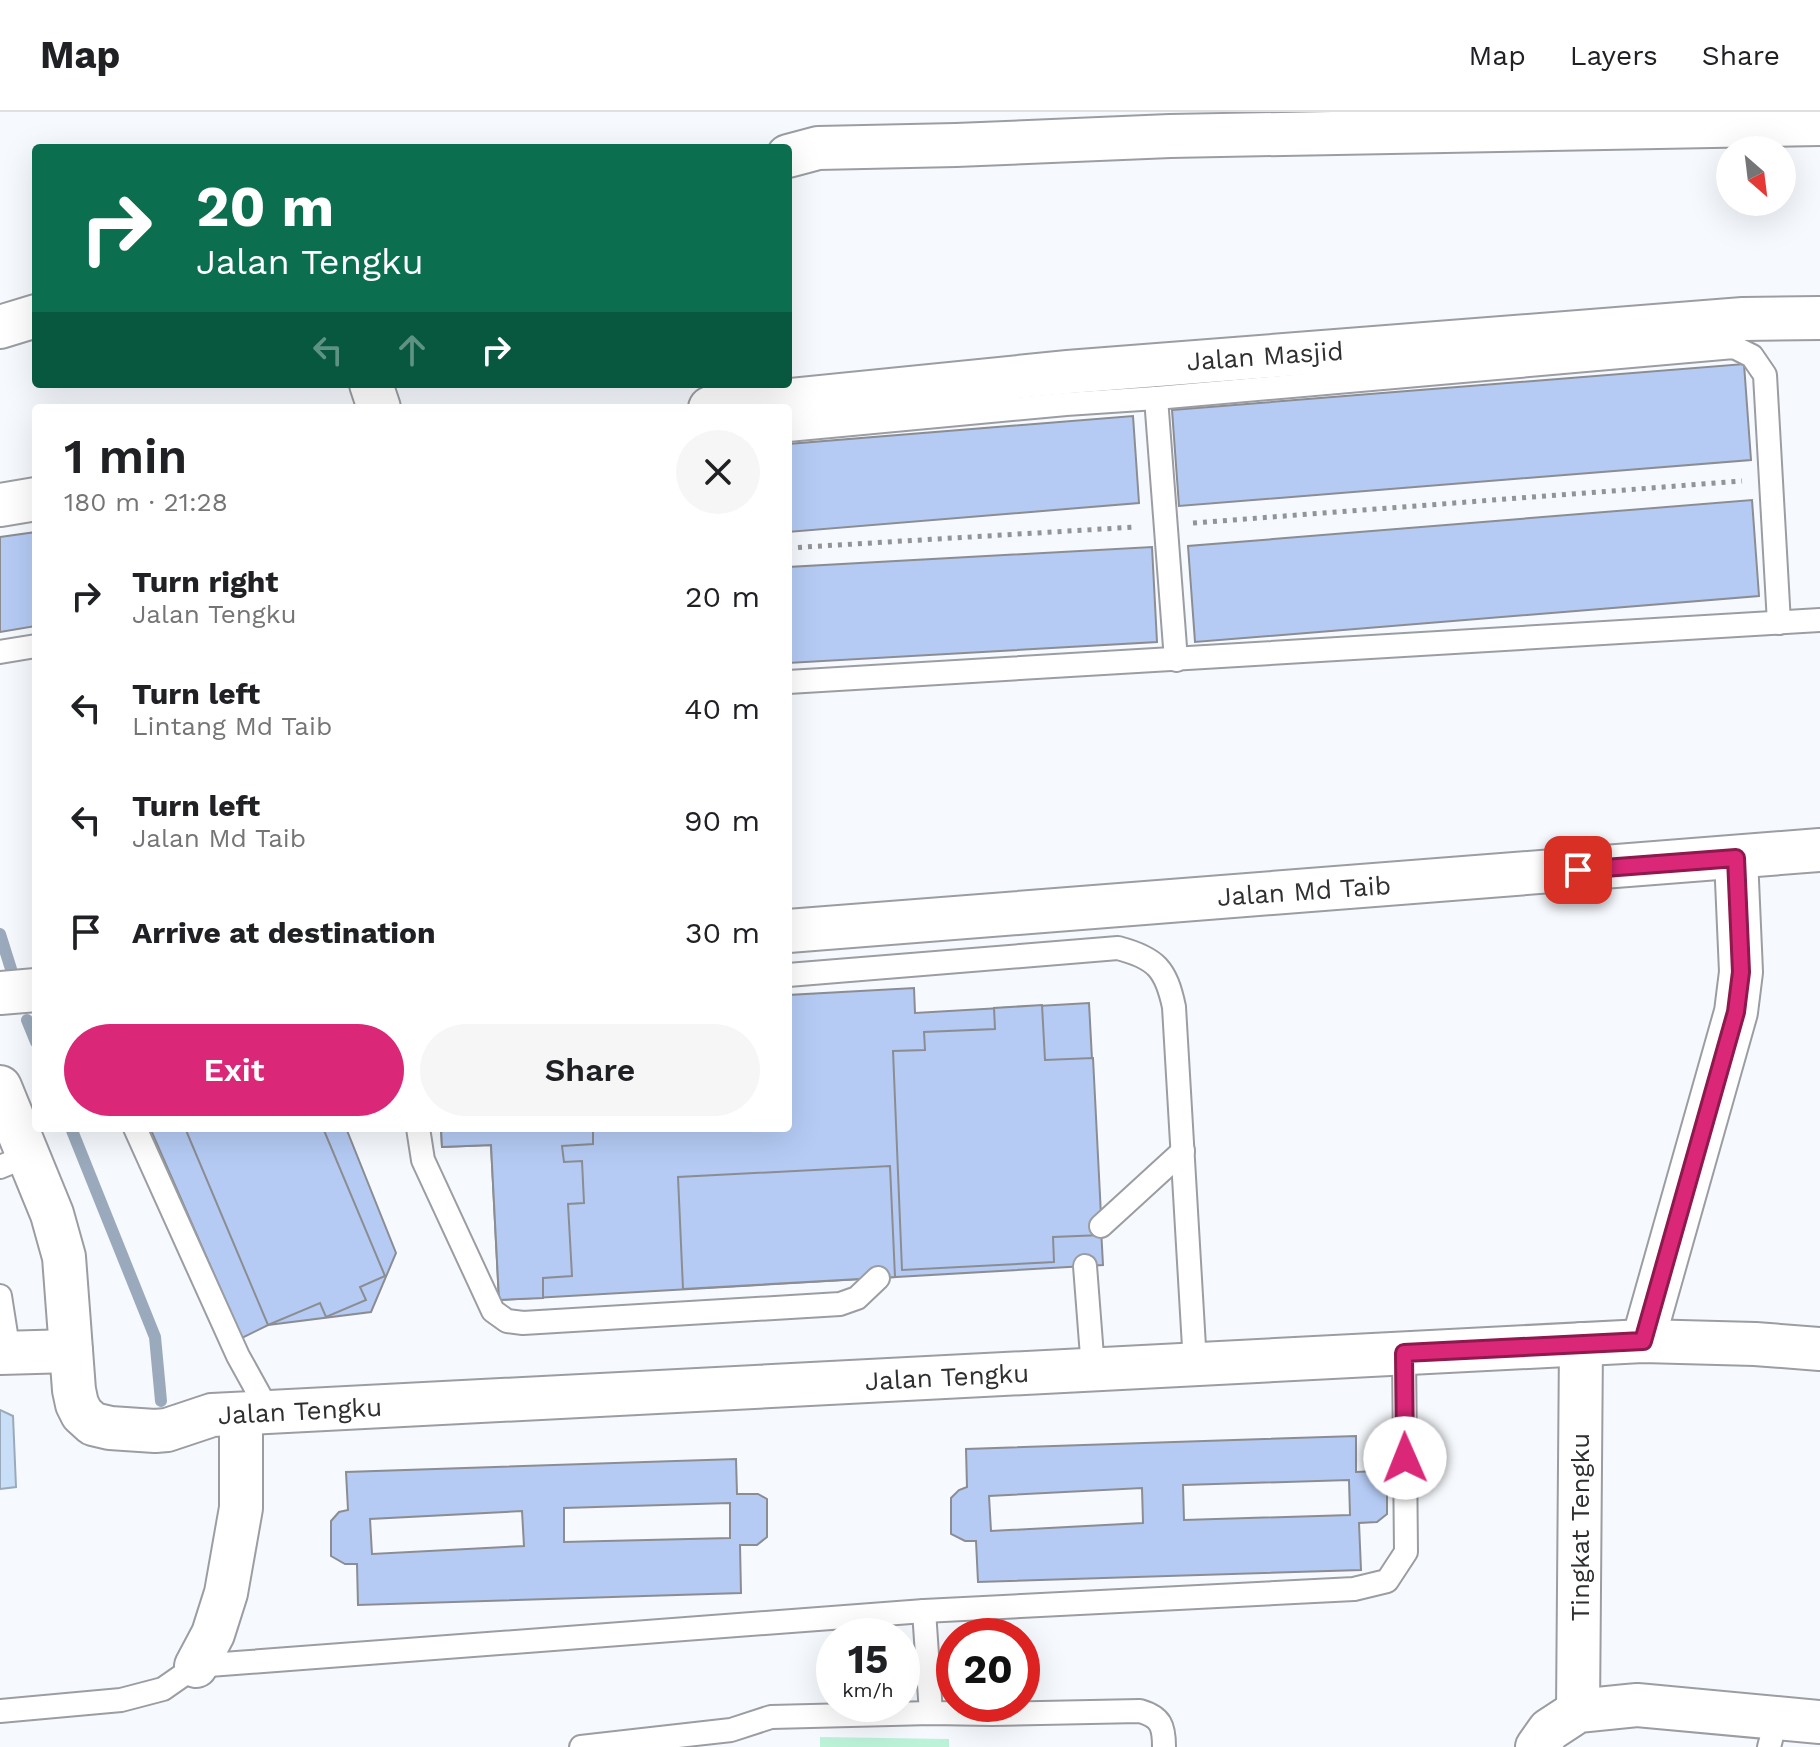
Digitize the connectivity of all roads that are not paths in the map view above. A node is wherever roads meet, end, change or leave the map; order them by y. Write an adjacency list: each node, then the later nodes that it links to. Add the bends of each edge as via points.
1 (1820, 124): 2 (street, via 1170,136 818,148)
2 (792, 155)
3 (32, 317): 5 (street)
4 (1820, 318): 7 (street, Jalan Masjid, via 1743,319 1068,372)
5 (0, 327)
6 (1156, 398): 8 (lane); 12 (lane, via 1734,347 1752,356 1765,375); 15 (lane)
7 (750, 404)
8 (792, 430)
9 (32, 500): 10 (street)
10 (0, 505)
11 (1820, 620): 12 (lane)
12 (1779, 623): 15 (lane)
13 (32, 647): 14 (lane)
14 (0, 652)
15 (1176, 660): 16 (lane)
16 (792, 682)
17 (1820, 850): 18 (street, Jalan Md Taib)
18 (1736, 858): 19 (street, Jalan Md Taib); 32 (street, via 1741,972 1736,1012)
19 (792, 931)
20 (792, 975): 26 (lane, via 1118,948 1142,954 1160,969 1174,1007)
21 (32, 990): 22 (street)
22 (0, 993)
23 (0, 1087): 27 (street)
24 (137, 1132): 40 (lane, via 238,1356)
25 (419, 1132): 30 (lane, via 423,1160 493,1311 507,1321 840,1304 857,1298)
26 (1183, 1151): 28 (lane); 38 (lane)
27 (13, 1162): 35 (street, via 52,1214 64,1257)
28 (1101, 1226)
29 (1085, 1266): 39 (lane)
30 (878, 1278)
31 (0, 1296): 36 (lane)
32 (1643, 1341): 33 (street, Jalan Tengku); 34 (street, Jalan Tengku)
33 (1581, 1344): 37 (street, Jalan Tengku); 44 (street, Tingkat Tengku)
34 (1820, 1349)
35 (71, 1351): 36 (street); 40 (street, Jalan Tengku, via 77,1404 93,1424 155,1431 212,1415)
36 (5, 1353)
37 (1404, 1353): 38 (street, Jalan Tengku); 41 (lane, via 1406,1552 1387,1581 1354,1589)
38 (1195, 1364): 39 (street, Jalan Tengku)
39 (1093, 1369): 40 (street, Jalan Tengku)
40 (255, 1413): 42 (street, via 226,1593)
41 (924, 1611): 42 (lane); 45 (lane)
42 (196, 1666): 43 (lane, via 163,1689 121,1700)
43 (0, 1711)
44 (1578, 1711): 47 (street, via 1637,1705); 50 (street, via 1549,1730)
45 (931, 1713): 48 (lane, via 771,1717 731,1730); 49 (lane, via 1140,1711 1160,1723)
46 (1820, 1722): 47 (street)
47 (1773, 1732)
48 (581, 1747)
49 (1164, 1747)
50 (1537, 1747)

